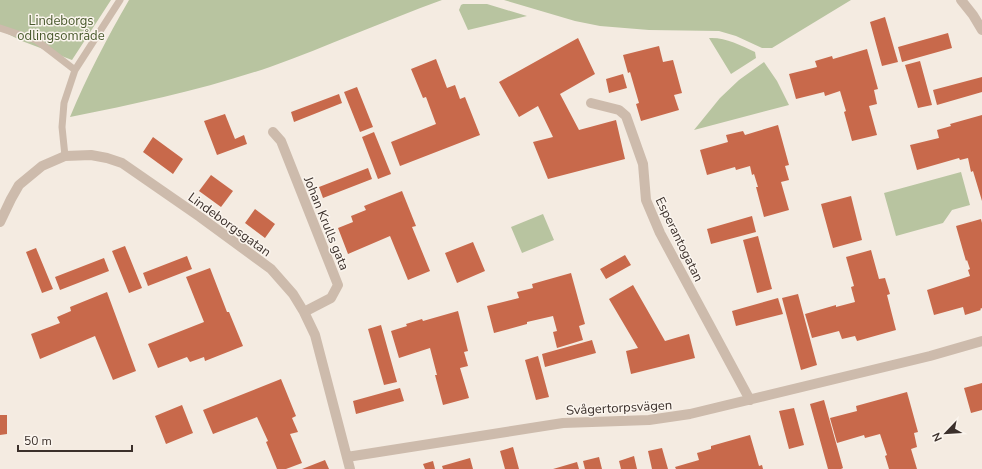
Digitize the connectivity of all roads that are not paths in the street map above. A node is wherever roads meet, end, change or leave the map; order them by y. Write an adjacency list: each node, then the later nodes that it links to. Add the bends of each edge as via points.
1 (120, 0): 5 (lane)
2 (961, 0): 4 (street)
3 (0, 28): 5 (lane, via 36,40)
4 (982, 30)
5 (75, 70): 8 (lane, via 64,103 62,126)
6 (591, 103): 12 (street, Esperantogatan, via 619,110 626,116 643,164 646,200 660,233)
7 (272, 132): 10 (street, Johan Krulls gata, via 281,141 338,285 331,298)
8 (65, 156): 9 (street, Lindeborgsgatan, via 42,166 19,185); 10 (street, Lindeborgsgatan, via 91,155 122,163 271,269 293,294)
9 (0, 222)
10 (304, 312): 13 (street, Lindeborgsgatan, via 315,335)
11 (982, 341): 12 (street, Svågertorpsvägen)
12 (750, 400): 13 (street, Svågertorpsvägen, via 690,414 649,420 563,423)
13 (346, 456): 14 (street, Lindeborgsgatan)
14 (350, 469)

